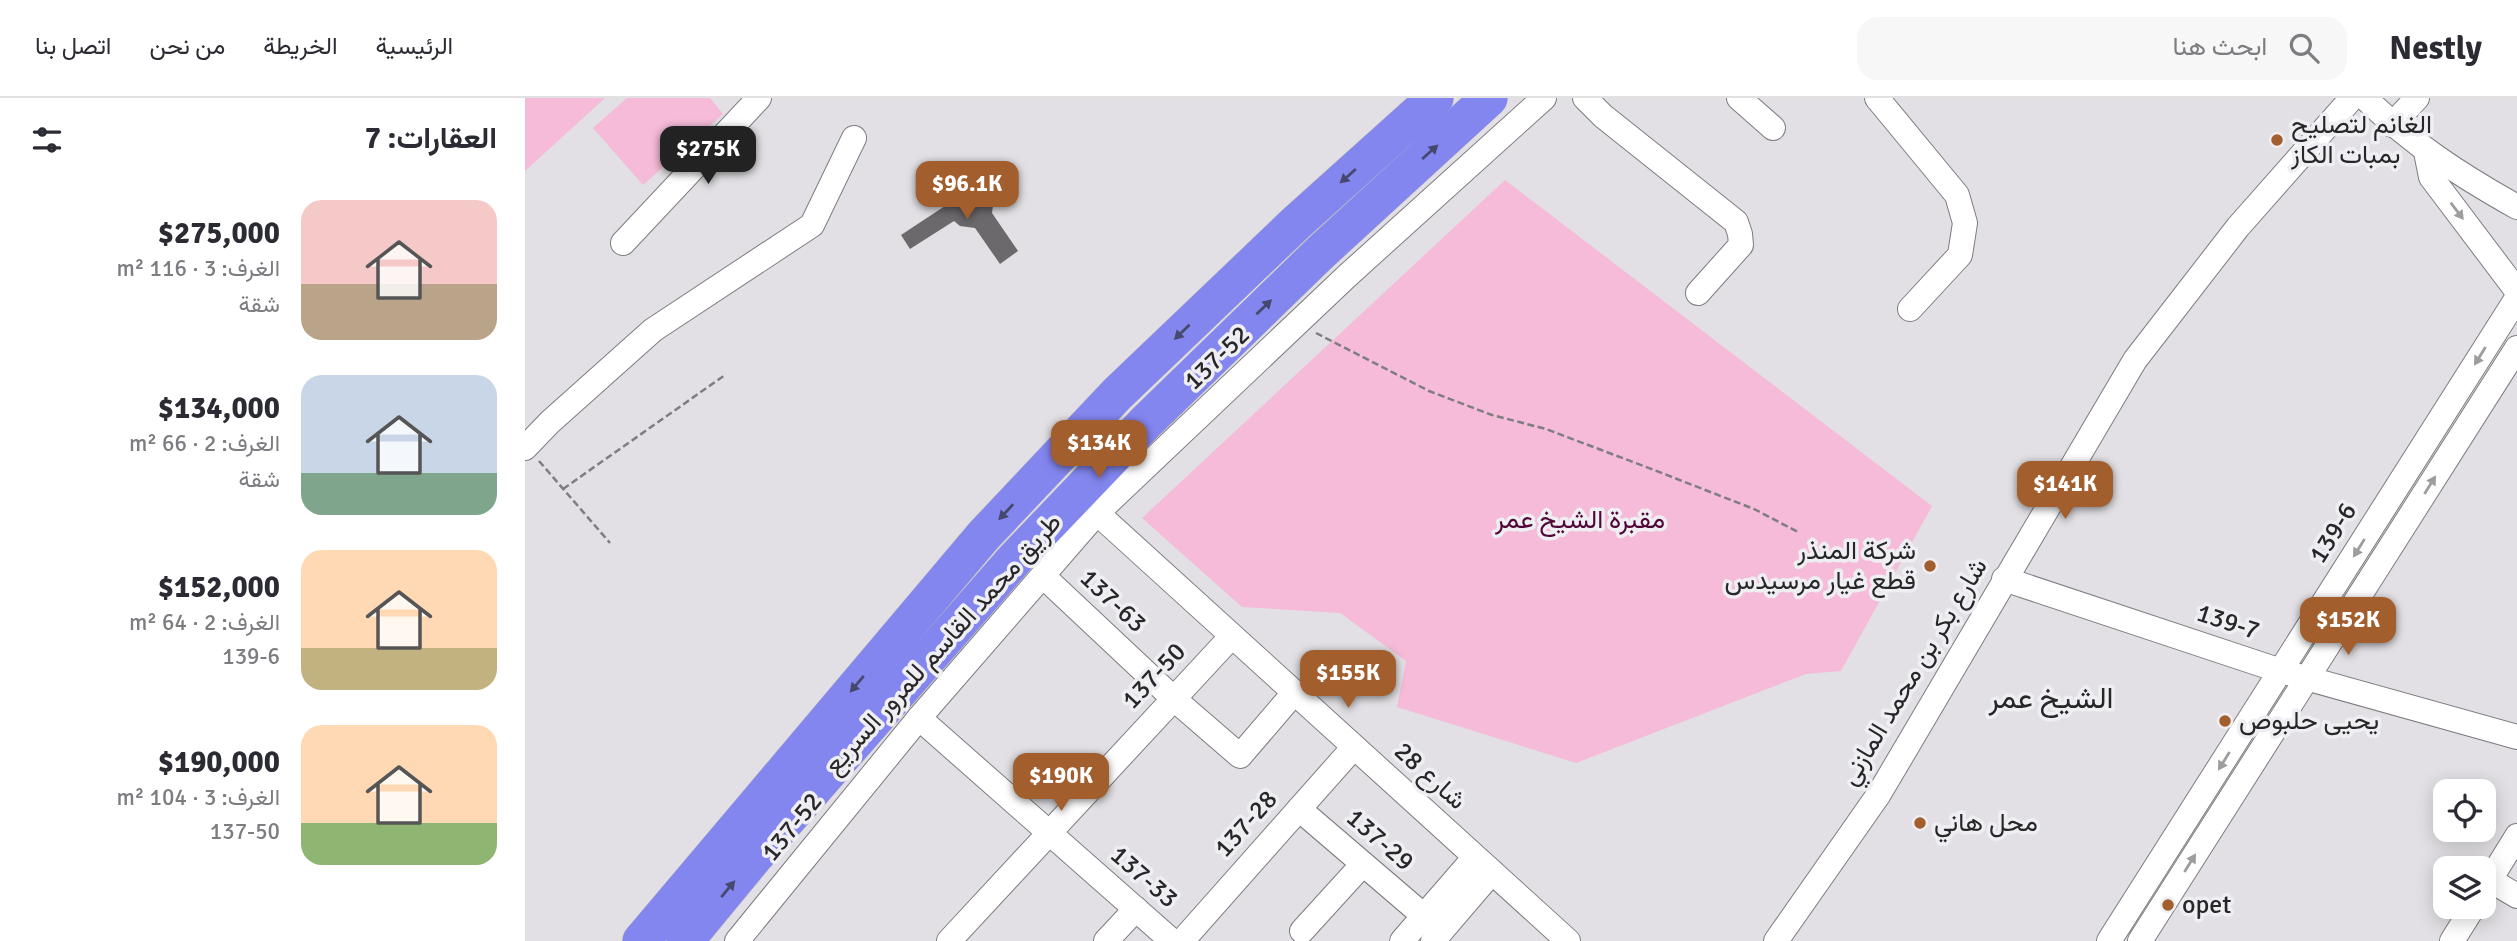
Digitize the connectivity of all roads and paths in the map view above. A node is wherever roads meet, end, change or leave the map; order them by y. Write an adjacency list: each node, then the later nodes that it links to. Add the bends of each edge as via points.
1 (759, 98): 16 (street)
2 (1435, 98): 52 (highway, طريق محمد القاسم للمرور السريع, one-way to 52, via 1296,223 1079,434 984,536)
3 (1489, 98): 53 (highway, طريق محمد القاسم للمرور السريع, one-way to 3, via 1023,551 1146,422)
4 (1544, 98): 21 (street, 137-52)
5 (1585, 98): 18 (street, via 1736,222 1741,245)
6 (1739, 98): 12 (street)
7 (1877, 98): 20 (street, via 1957,195 1965,223 1960,255)
8 (2352, 98): 30 (street, شارع بكر بن محمد المازني, via 2238,227 2135,360)
9 (2365, 98): 11 (street)
10 (2417, 98): 11 (street)
11 (2392, 125): 14 (street)
12 (1773, 128)
13 (854, 138): 24 (street, via 812,225 653,330)
14 (2426, 152): 15 (street); 17 (street, one-way to 17, via 2431,177)
15 (2517, 207)
16 (623, 243)
17 (2517, 291)
18 (1699, 293)
19 (2517, 298): 32 (street, 139-6, one-way to 32)
20 (1910, 309)
21 (1297, 323): 26 (street, 137-52); 27 (path, via 1429,391 1654,470 1754,509)
22 (2517, 348): 33 (street, one-way to 22)
23 (725, 375): 25 (path)
24 (526, 447): 25 (path)
25 (563, 489): 28 (path)
26 (1097, 513): 29 (street, 137-52); 31 (street, شارع 28)
27 (1800, 533)
28 (610, 544)
29 (1043, 576): 35 (street, 137-63); 36 (street, 137-52)
30 (2004, 579): 32 (street, 139-7); 60 (street, شارع بكر بن محمد المازني, via 1879,794)
31 (1232, 636): 34 (street, شارع 28); 35 (street, 137-50)
32 (2281, 671): 33 (street, 139-7); 61 (street, 139-6, one-way to 61)
33 (2307, 679): 37 (street, 139-7); 62 (street, one-way to 33)
34 (1294, 693): 35 (street, 137-63, via 1240,756); 38 (street, شارع 28)
35 (1174, 699): 40 (street, 137-50)
36 (919, 718): 40 (street, 137-33); 51 (street, 137-52)
37 (2517, 737)
38 (1354, 747): 39 (street, 137-28); 43 (street, شارع 28)
39 (1299, 809): 42 (street, 137-29); 57 (street, 137-28)
40 (1049, 833): 47 (street, 137-33); 54 (street, 137-50)
41 (2517, 836): 44 (street)
42 (1363, 864): 49 (street); 50 (street, 137-29)
43 (1483, 864): 50 (street); 59 (street, شارع 28)
44 (2496, 869)
45 (2496, 889): 46 (street)
46 (2517, 896)
47 (1136, 909): 55 (street); 56 (street, 137-33)
48 (2465, 919): 63 (street)
49 (1302, 932)
50 (1436, 933): 58 (street)
51 (747, 938)
52 (641, 941)
53 (685, 941)
54 (949, 941)
55 (1106, 941)
56 (1172, 941)
57 (1182, 941)
58 (1402, 941)
59 (1568, 941)
60 (1776, 941)
61 (2110, 941)
62 (2140, 941)
63 (2452, 941)

